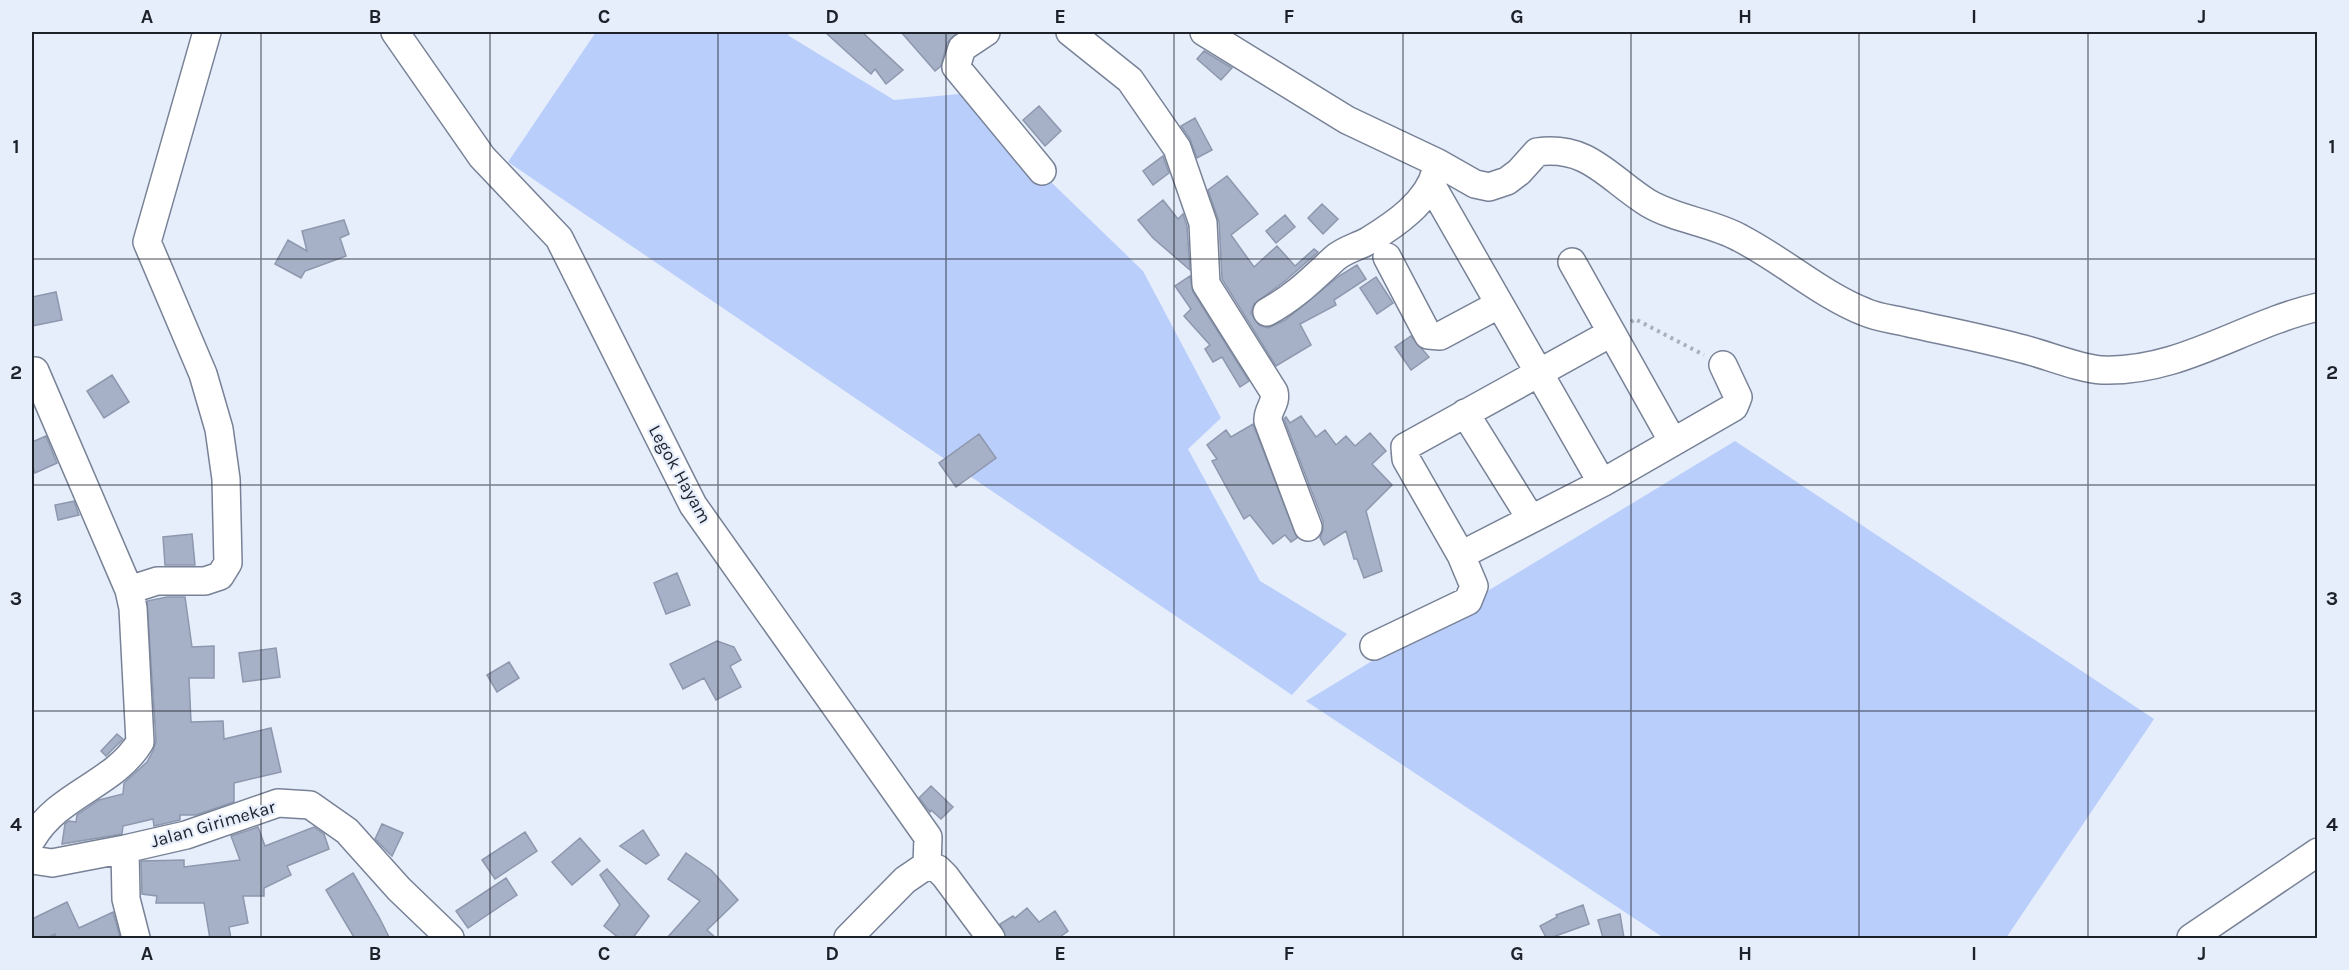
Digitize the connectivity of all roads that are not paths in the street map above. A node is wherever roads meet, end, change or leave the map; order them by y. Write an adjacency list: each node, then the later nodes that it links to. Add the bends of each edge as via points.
1 (207, 32): 23 (street, via 147,242 203,374 219,429 226,479 228,563 220,576 205,581 157,581)
2 (395, 32): 29 (street, Legok Hayam, via 482,157 559,238 693,505 928,837)
3 (986, 32): 6 (street, via 962,48 956,67)
4 (1070, 32): 21 (street, via 1131,80 1177,148 1203,223 1206,284 1274,392 1275,403 1268,421)
5 (1204, 32): 7 (street)
6 (1042, 171)
7 (1435, 174): 10 (street); 11 (street, via 1489,187 1507,182 1537,152 1558,149 1580,156 1674,216 1714,226 1740,238 1866,313 2019,347 2100,370 2154,366); 12 (street, via 1414,207 1368,241 1336,257 1310,284)
8 (1387, 257): 10 (street, via 1428,336 1440,336)
9 (1572, 262): 13 (street)
10 (1498, 305): 15 (street)
11 (2318, 308)
12 (1267, 312)
13 (1611, 333): 15 (street); 18 (street)
14 (1723, 365): 18 (street, via 1738,397 1734,408)
15 (1538, 372): 17 (street); 19 (street)
16 (32, 373): 23 (street, via 35,371)
17 (1465, 413): 20 (street); 22 (street, via 1405,447 1406,459)
18 (1673, 442): 19 (street)
19 (1602, 483): 20 (street)
20 (1531, 519): 22 (street)
21 (1308, 527)
22 (1461, 555): 24 (street, via 1474,586 1468,601)
23 (129, 590): 25 (street, via 140,742 114,770 58,806)
24 (1374, 646)
25 (32, 838)
26 (125, 849): 28 (street, Jalan Girimekar, via 52,863); 30 (street, via 126,899); 31 (street, Jalan Girimekar, via 186,835 278,803 310,805 347,831)
27 (2318, 852): 34 (street)
28 (32, 860)
29 (927, 865): 32 (street, via 905,880); 33 (street, via 945,876)
30 (136, 939)
31 (450, 939)
32 (848, 939)
33 (991, 939)
34 (2191, 939)

